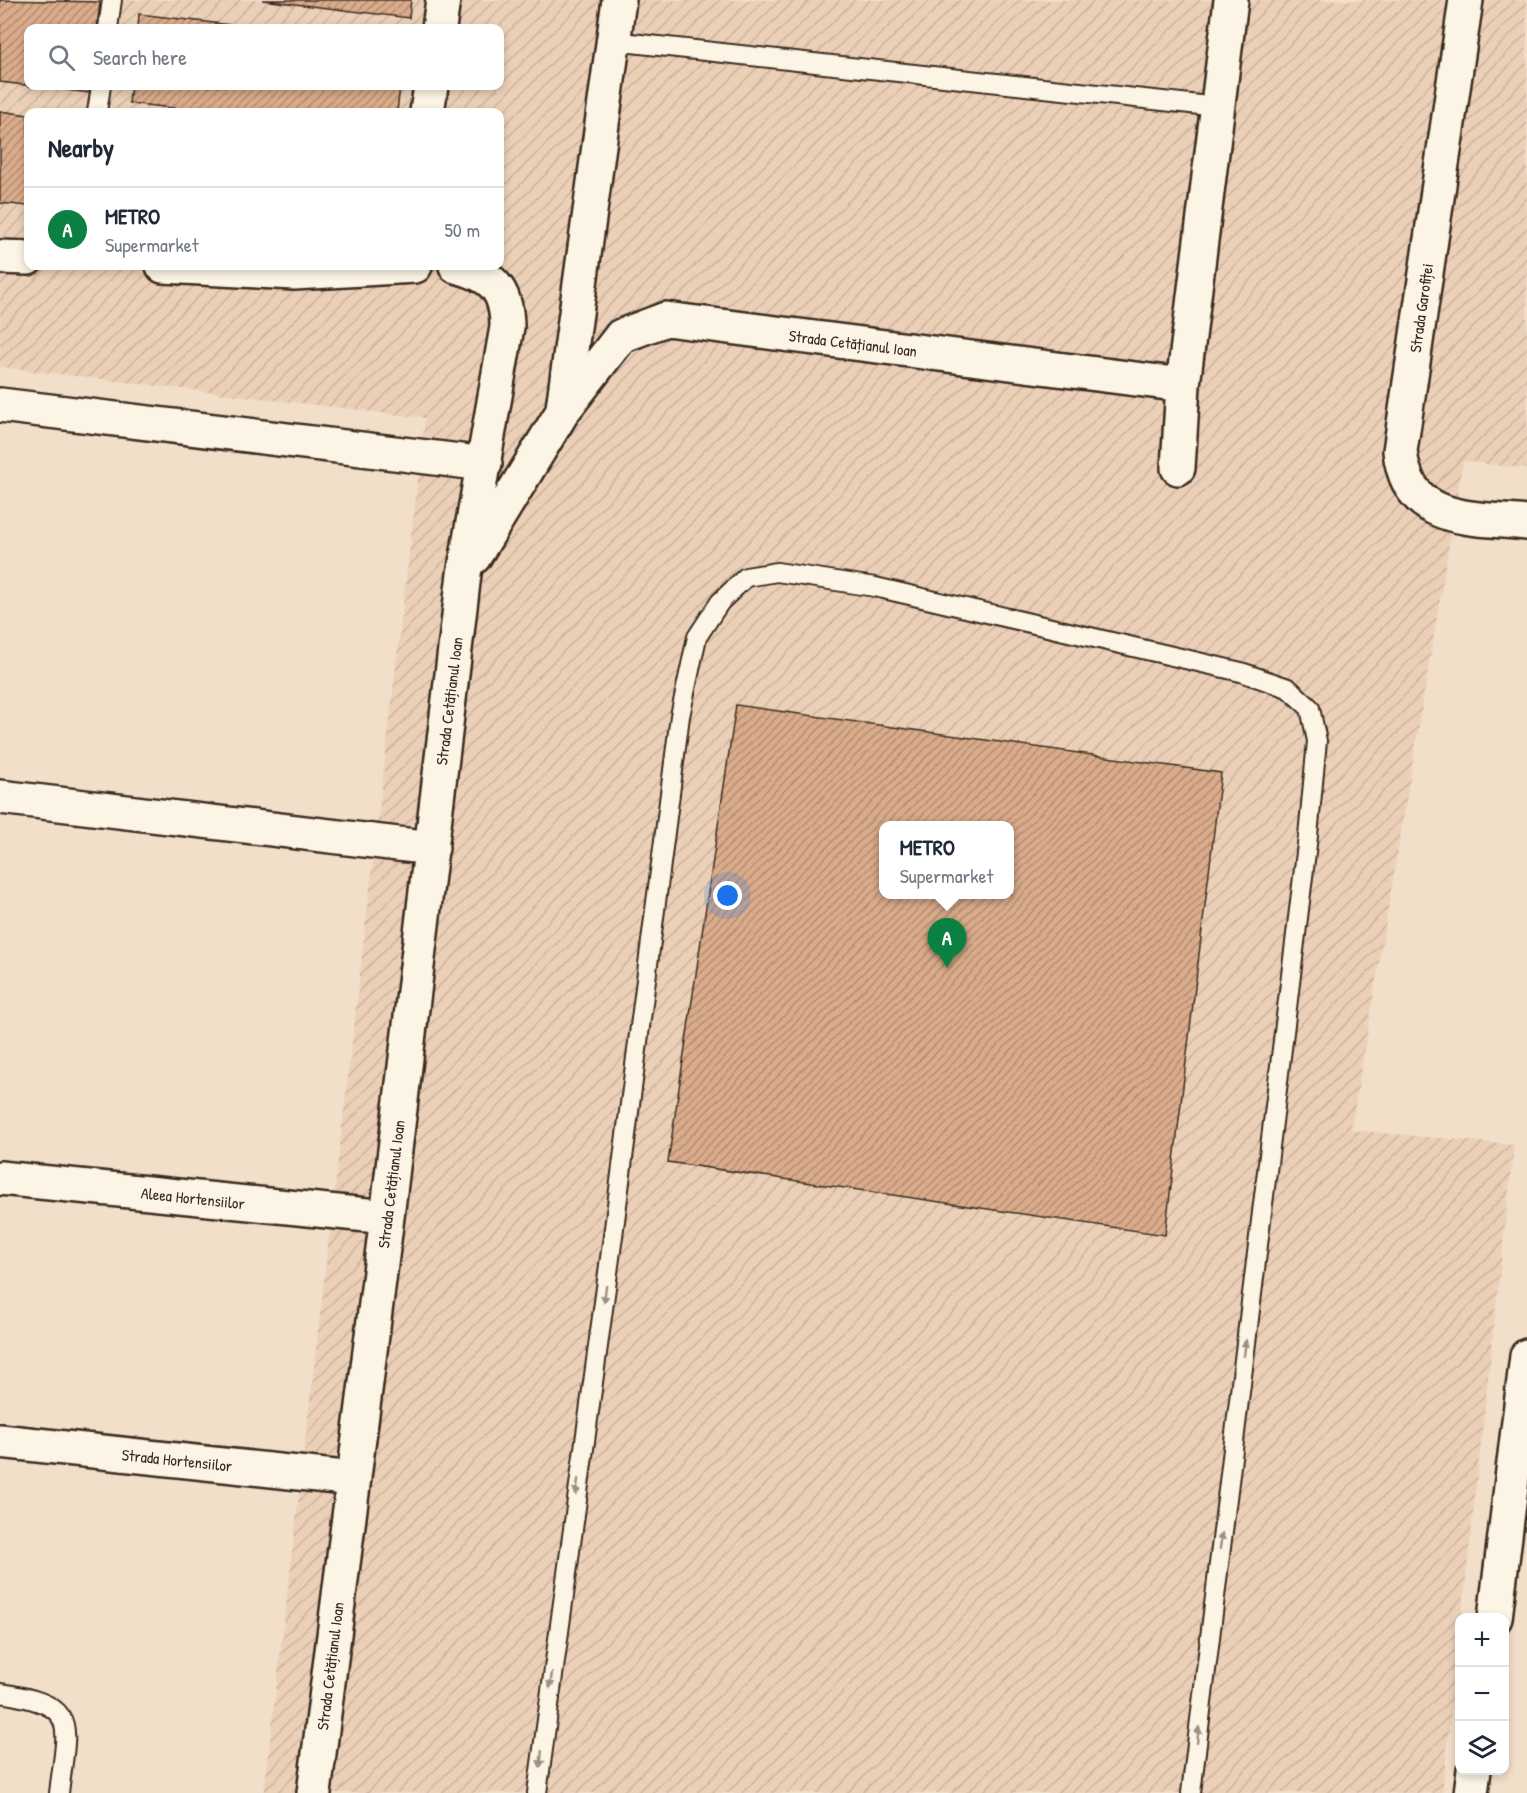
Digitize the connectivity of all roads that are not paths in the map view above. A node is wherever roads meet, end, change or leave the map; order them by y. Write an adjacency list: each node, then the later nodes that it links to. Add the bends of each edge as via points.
1 (112, 0): 6 (lane)
2 (443, 0): 7 (street)
3 (619, 0): 8 (street, Strada Cetățianul Ioan)
4 (1231, 0): 11 (street)
5 (1466, 0): 24 (street, Strada Garofiței, via 1400,451 1402,472 1423,503 1445,514)
6 (109, 24)
7 (440, 24)
8 (613, 41): 11 (lane); 21 (street, Strada Cetățianul Ioan)
9 (100, 90): 12 (lane)
10 (430, 90): 13 (street)
11 (1218, 107): 19 (street)
12 (98, 108)
13 (428, 108)
14 (0, 257): 15 (street)
15 (24, 258)
16 (238, 270): 17 (street, via 294,273)
17 (346, 270)
18 (473, 270): 22 (street, Strada Cetățianul Ioan, via 501,292 507,309)
19 (1183, 385): 21 (street, Strada Cetățianul Ioan, via 666,319 621,336); 23 (street)
20 (0, 405): 22 (street)
21 (563, 411): 25 (street, Strada Cetățianul Ioan)
22 (484, 464): 25 (street, Strada Cetățianul Ioan)
23 (1178, 468)
24 (1527, 524)
25 (464, 574): 27 (street, Strada Cetățianul Ioan)
26 (0, 797): 27 (street)
27 (432, 848): 29 (street, Strada Cetățianul Ioan)
28 (0, 1178): 29 (street, Aleea Hortensiilor)
29 (387, 1217): 32 (street, Strada Cetățianul Ioan)
30 (1527, 1356): 33 (street)
31 (0, 1442): 32 (street, Strada Hortensiilor)
32 (354, 1479): 38 (street, Strada Cetățianul Ioan)
33 (1515, 1566): 34 (street)
34 (1497, 1613)
35 (0, 1693): 37 (lane, via 36,1698 54,1707 67,1728)
36 (1473, 1775): 41 (street)
37 (59, 1793)
38 (314, 1793)
39 (537, 1793): 40 (lane, one-way to 39, via 1309,824 1317,741 1310,708 1288,688 1241,672 875,587 777,572 746,577 720,602 697,637 680,716)
40 (1191, 1793)
41 (1471, 1793)

